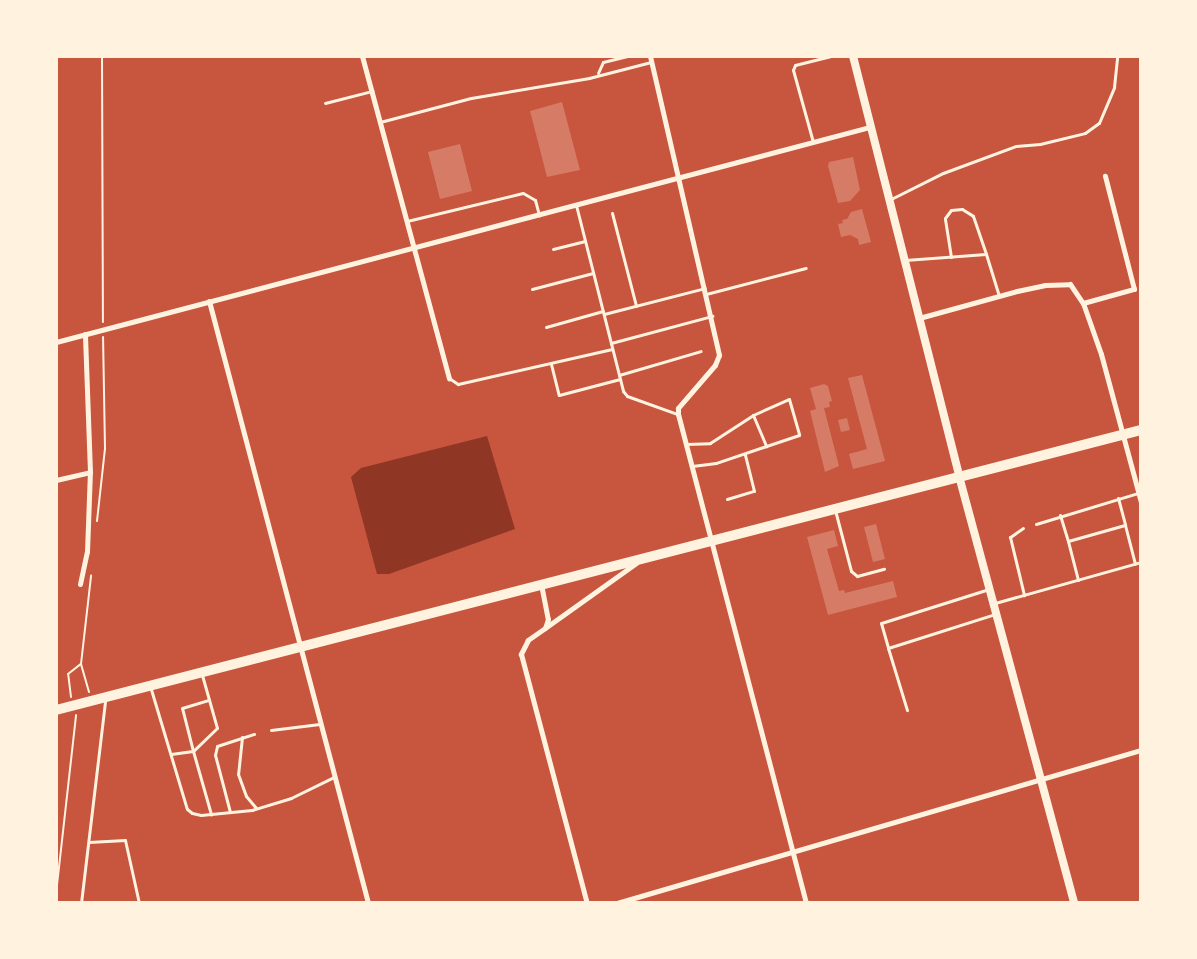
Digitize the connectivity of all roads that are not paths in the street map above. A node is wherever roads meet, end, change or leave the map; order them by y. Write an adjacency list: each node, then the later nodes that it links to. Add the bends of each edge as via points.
1 (362, 56): 8 (street)
2 (627, 56): 7 (lane, via 604,62)
3 (830, 56): 12 (lane, via 795,65 793,70)
4 (852, 56): 11 (main road)
5 (1117, 56): 15 (lane, via 1114,88 1098,123 1085,133 1016,146 964,164)
6 (650, 59): 7 (lane); 14 (street)
7 (598, 73): 10 (lane, via 589,78 472,98)
8 (372, 91): 9 (lane); 10 (street)
9 (325, 103)
10 (380, 122): 19 (street)
11 (870, 127): 12 (street); 15 (main road)
12 (813, 142): 14 (street)
13 (1105, 176): 33 (street, via 1134,288)
14 (677, 179): 16 (street); 28 (street)
15 (888, 200): 25 (main road)
16 (576, 205): 18 (street); 20 (lane)
17 (612, 212): 34 (lane)
18 (539, 215): 19 (lane, via 535,200 523,193); 21 (street)
19 (407, 221): 21 (street)
20 (585, 241): 22 (lane); 27 (lane)
21 (414, 248): 32 (street); 46 (street)
22 (554, 249)
23 (986, 254): 24 (lane); 24 (lane, via 973,216 962,209 951,210 945,218); 31 (lane)
24 (952, 257): 25 (lane)
25 (905, 260): 37 (main road)
26 (806, 268): 30 (lane)
27 (593, 273): 29 (lane); 35 (lane)
28 (705, 288): 30 (street); 34 (lane)
29 (532, 289)
30 (706, 294): 36 (street)
31 (999, 296): 33 (street, via 1065,283 1075,288); 37 (street)
32 (209, 301): 39 (street); 81 (street)
33 (1083, 303): 50 (street)
34 (636, 306): 35 (lane)
35 (603, 313): 38 (lane); 41 (lane)
36 (712, 316): 41 (lane); 47 (street, via 719,355 715,365 678,408)
37 (919, 318): 56 (main road)
38 (546, 327)
39 (85, 334): 40 (street); 55 (street)
40 (56, 342)
41 (611, 343): 42 (lane)
42 (612, 349): 44 (lane); 45 (lane)
43 (702, 351): 45 (lane)
44 (551, 364): 45 (lane, via 559,395); 46 (lane, via 515,369 458,384)
45 (619, 377): 47 (lane, via 627,396)
46 (449, 378)
47 (678, 414): 51 (street)
48 (753, 415): 51 (lane, via 710,443); 52 (lane); 52 (lane, via 789,399 799,435)
49 (1141, 430): 50 (highway)
50 (1122, 435): 56 (highway); 58 (street)
51 (686, 444): 54 (street)
52 (766, 446): 53 (lane)
53 (745, 454): 54 (lane); 60 (lane, via 754,491)
54 (692, 466): 67 (street)
55 (90, 472): 57 (street); 74 (street, via 87,552)
56 (959, 476): 62 (highway); 76 (main road)
57 (56, 480)
58 (1138, 492): 59 (lane); 61 (street)
59 (1118, 498): 63 (lane); 65 (lane)
60 (728, 499)
61 (1141, 502)
62 (834, 508): 67 (highway); 72 (lane, via 850,571 857,576)
63 (1060, 515): 64 (lane); 68 (lane)
64 (1036, 524)
65 (1125, 526): 68 (lane); 71 (lane)
66 (1023, 528): 77 (lane, via 1010,537)
67 (711, 540): 69 (highway); 102 (street)
68 (1068, 541): 73 (lane)
69 (646, 557): 75 (highway); 80 (street)
70 (1141, 562): 71 (lane)
71 (1135, 564): 73 (lane)
72 (884, 569)
73 (1078, 580): 77 (lane)
74 (80, 584)
75 (541, 584): 80 (street, via 548,619); 81 (highway)
76 (990, 589): 78 (main road); 82 (lane, via 881,623)
77 (1024, 595): 78 (lane)
78 (994, 604): 79 (main road)
79 (996, 614): 82 (lane); 97 (main road)
80 (545, 628): 106 (street, via 528,640 521,654)
81 (300, 647): 83 (highway); 89 (street)
82 (888, 648): 88 (lane)
83 (202, 672): 84 (highway); 86 (lane)
84 (150, 686): 85 (highway); 95 (lane)
85 (106, 698): 87 (highway); 101 (lane)
86 (209, 700): 94 (lane, via 217,728); 94 (lane, via 182,708)
87 (56, 710)
88 (907, 710)
89 (320, 724): 90 (lane); 96 (street)
90 (271, 730)
91 (254, 734): 92 (lane)
92 (242, 737): 98 (lane, via 238,774 246,796); 99 (lane, via 217,746 215,755)
93 (1141, 750): 97 (street)
94 (192, 752): 95 (lane); 100 (lane)
95 (171, 754): 100 (lane, via 187,809 201,815)
96 (334, 777): 98 (lane, via 291,798); 105 (street)
97 (1041, 780): 102 (street); 109 (main road)
98 (256, 808): 99 (lane)
99 (230, 812): 100 (lane)
100 (211, 814)
101 (88, 842): 103 (lane); 104 (lane, via 125,840)
102 (793, 852): 107 (street); 108 (street)
103 (81, 903)
104 (140, 903)
105 (368, 903)
106 (586, 903)
107 (617, 903)
108 (806, 903)
109 (1074, 903)

